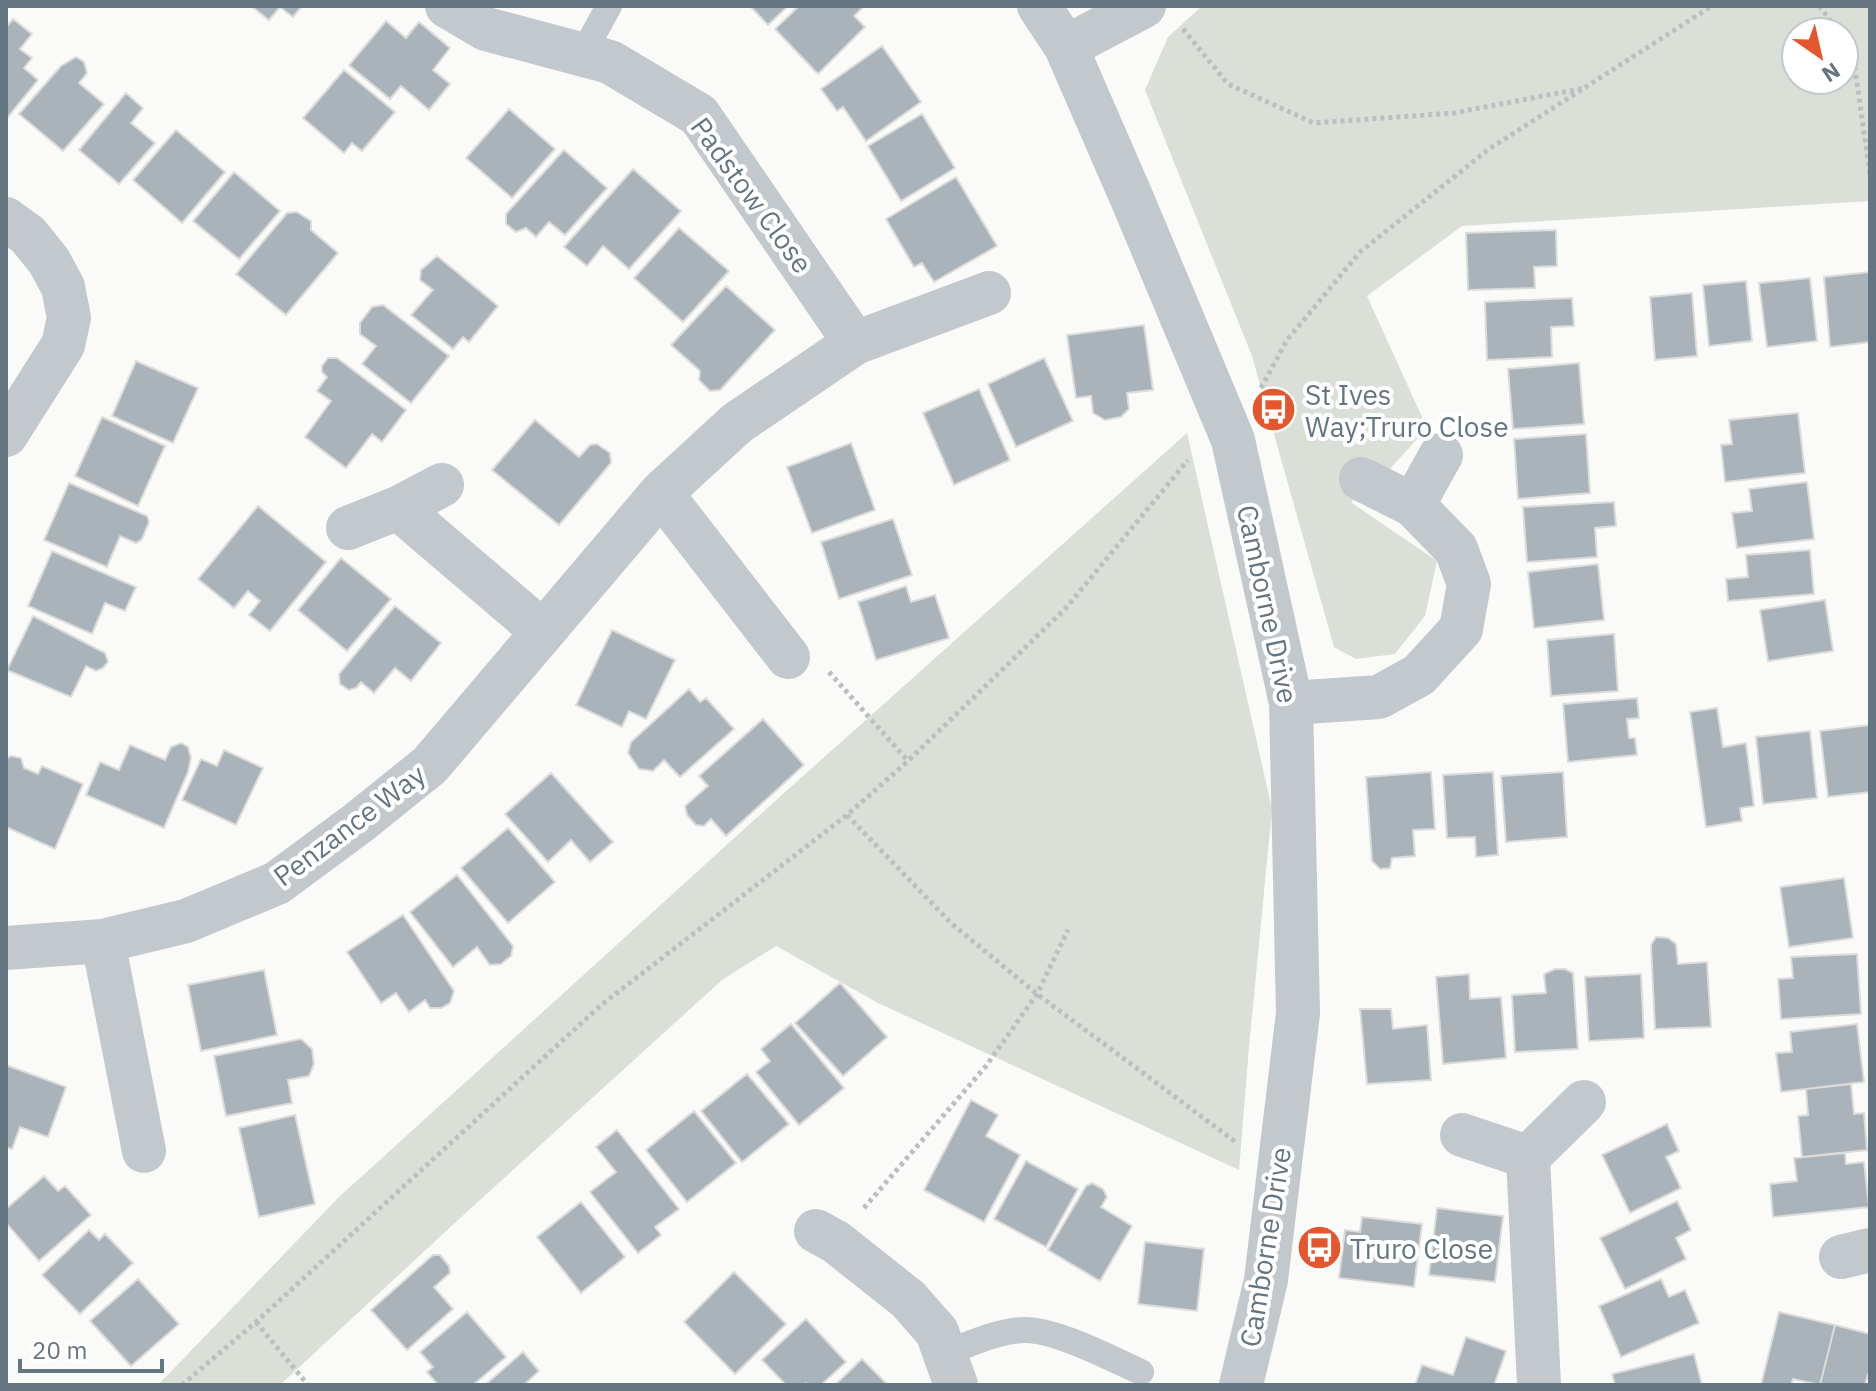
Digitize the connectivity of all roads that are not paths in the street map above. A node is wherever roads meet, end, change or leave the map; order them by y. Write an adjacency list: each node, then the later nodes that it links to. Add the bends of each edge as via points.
1 (447, 6): 6 (street, Padstow Close, via 486,29)
2 (609, 6): 6 (lane)
3 (1039, 6): 5 (street, Camborne Drive)
4 (1144, 6): 5 (street)
5 (1066, 47): 20 (street, Camborne Drive, via 1233,440)
6 (582, 55): 9 (street, Padstow Close, via 610,62 699,115)
7 (6, 219): 10 (street, via 49,261 63,287 69,318 63,345)
8 (989, 293): 9 (street, Penzance Way)
9 (855, 343): 14 (street, Penzance Way, via 737,423)
10 (6, 435)
11 (1441, 455): 15 (street)
12 (1361, 479): 15 (street)
13 (442, 485): 16 (street)
14 (661, 493): 18 (street, Penzance Way); 19 (street)
15 (1413, 505): 20 (street, via 1456,549 1469,584 1461,629 1419,675 1379,697)
16 (398, 508): 17 (street); 18 (street)
17 (348, 528)
18 (542, 631): 21 (street, Penzance Way, via 430,765 277,883 186,921)
19 (788, 657)
20 (1291, 703): 30 (street, Camborne Drive, via 1298,1013 1266,1280)
21 (103, 941): 22 (street, Penzance Way); 25 (street)
22 (6, 948)
23 (1584, 1102): 26 (street)
24 (1462, 1135): 26 (street)
25 (144, 1151)
26 (1528, 1157): 31 (street)
27 (826, 1236): 28 (street, via 908,1299 937,1332)
28 (951, 1369): 29 (lane, via 994,1335 1023,1330 1043,1331)
29 (1141, 1372)
30 (1241, 1385)
31 (1539, 1385)

